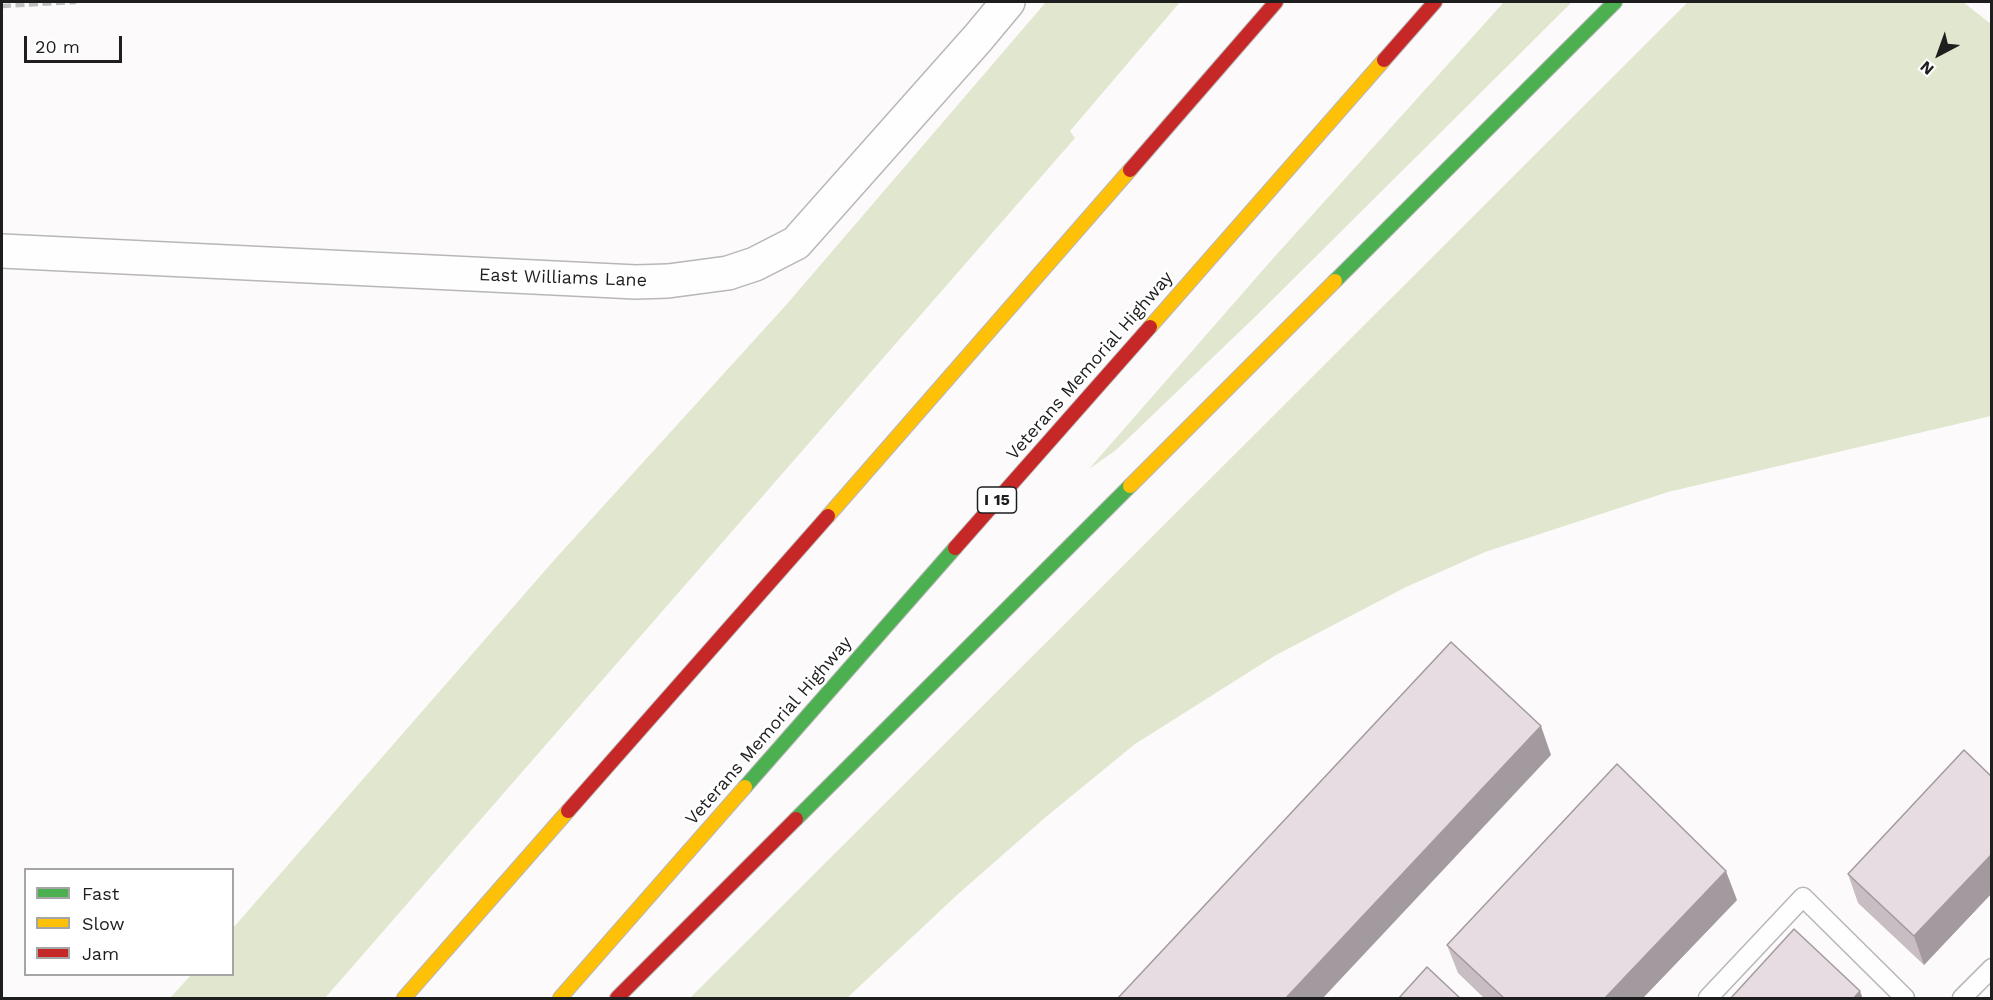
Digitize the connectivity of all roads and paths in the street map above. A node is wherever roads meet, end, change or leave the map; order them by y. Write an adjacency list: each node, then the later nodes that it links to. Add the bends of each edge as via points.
1 (1008, 2): 5 (street, East Williams Lane, via 795,243 728,273 636,282)
2 (1276, 2): 7 (highway)
3 (1435, 2): 8 (highway, Veterans Memorial Highway / I 15)
4 (1615, 2): 9 (highway)
5 (2, 251)
6 (1992, 968): 12 (lane)
7 (404, 999)
8 (560, 999)
9 (616, 999)
10 (1708, 999): 11 (lane, via 1803,897)
11 (1905, 999)
12 (1962, 999)

